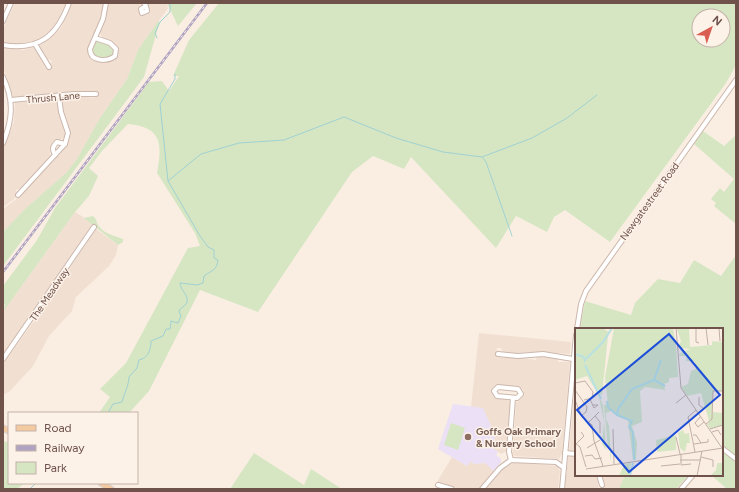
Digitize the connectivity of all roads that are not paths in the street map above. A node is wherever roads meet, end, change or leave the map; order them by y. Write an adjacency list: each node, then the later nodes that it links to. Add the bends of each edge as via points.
1 (11, 3): 4 (street)
2 (69, 3): 6 (street, via 54,32)
3 (106, 3): 5 (street)
4 (3, 21)
5 (95, 38): 5 (street, via 90,49 93,57 105,60 115,56 116,49 113,45)
6 (36, 44): 7 (street, via 24,47); 8 (street)
7 (3, 45)
8 (49, 67)
9 (3, 77): 13 (street)
10 (736, 80): 19 (street, Newgatestreet Road, via 586,291)
11 (96, 94): 12 (street, Thrush Lane)
12 (59, 97): 13 (street, Thrush Lane); 15 (street, via 68,133)
13 (11, 100): 14 (street, via 11,117)
14 (3, 142)
15 (65, 144): 16 (street); 16 (street, via 57,142 53,146)
16 (55, 155): 17 (street)
17 (18, 195)
18 (94, 227): 22 (street, The Meadway)
19 (577, 328)
20 (575, 343): 23 (street)
21 (498, 354): 23 (street, via 543,354)
22 (3, 359)
23 (573, 359): 27 (street)
24 (513, 398): 24 (street, via 497,396 494,391 498,387 519,389 521,395); 29 (street, via 509,452)
25 (723, 449): 28 (street)
26 (575, 454): 27 (street)
27 (565, 455): 30 (street); 31 (street)
28 (736, 459)
29 (511, 460): 30 (street); 37 (street, via 500,468)
30 (558, 463): 31 (street)
31 (564, 468): 38 (street)
32 (599, 476): 35 (street)
33 (692, 476): 39 (street)
34 (438, 485): 36 (street)
35 (602, 485)
36 (452, 489)
37 (482, 489)
38 (562, 489)
39 (681, 489)

